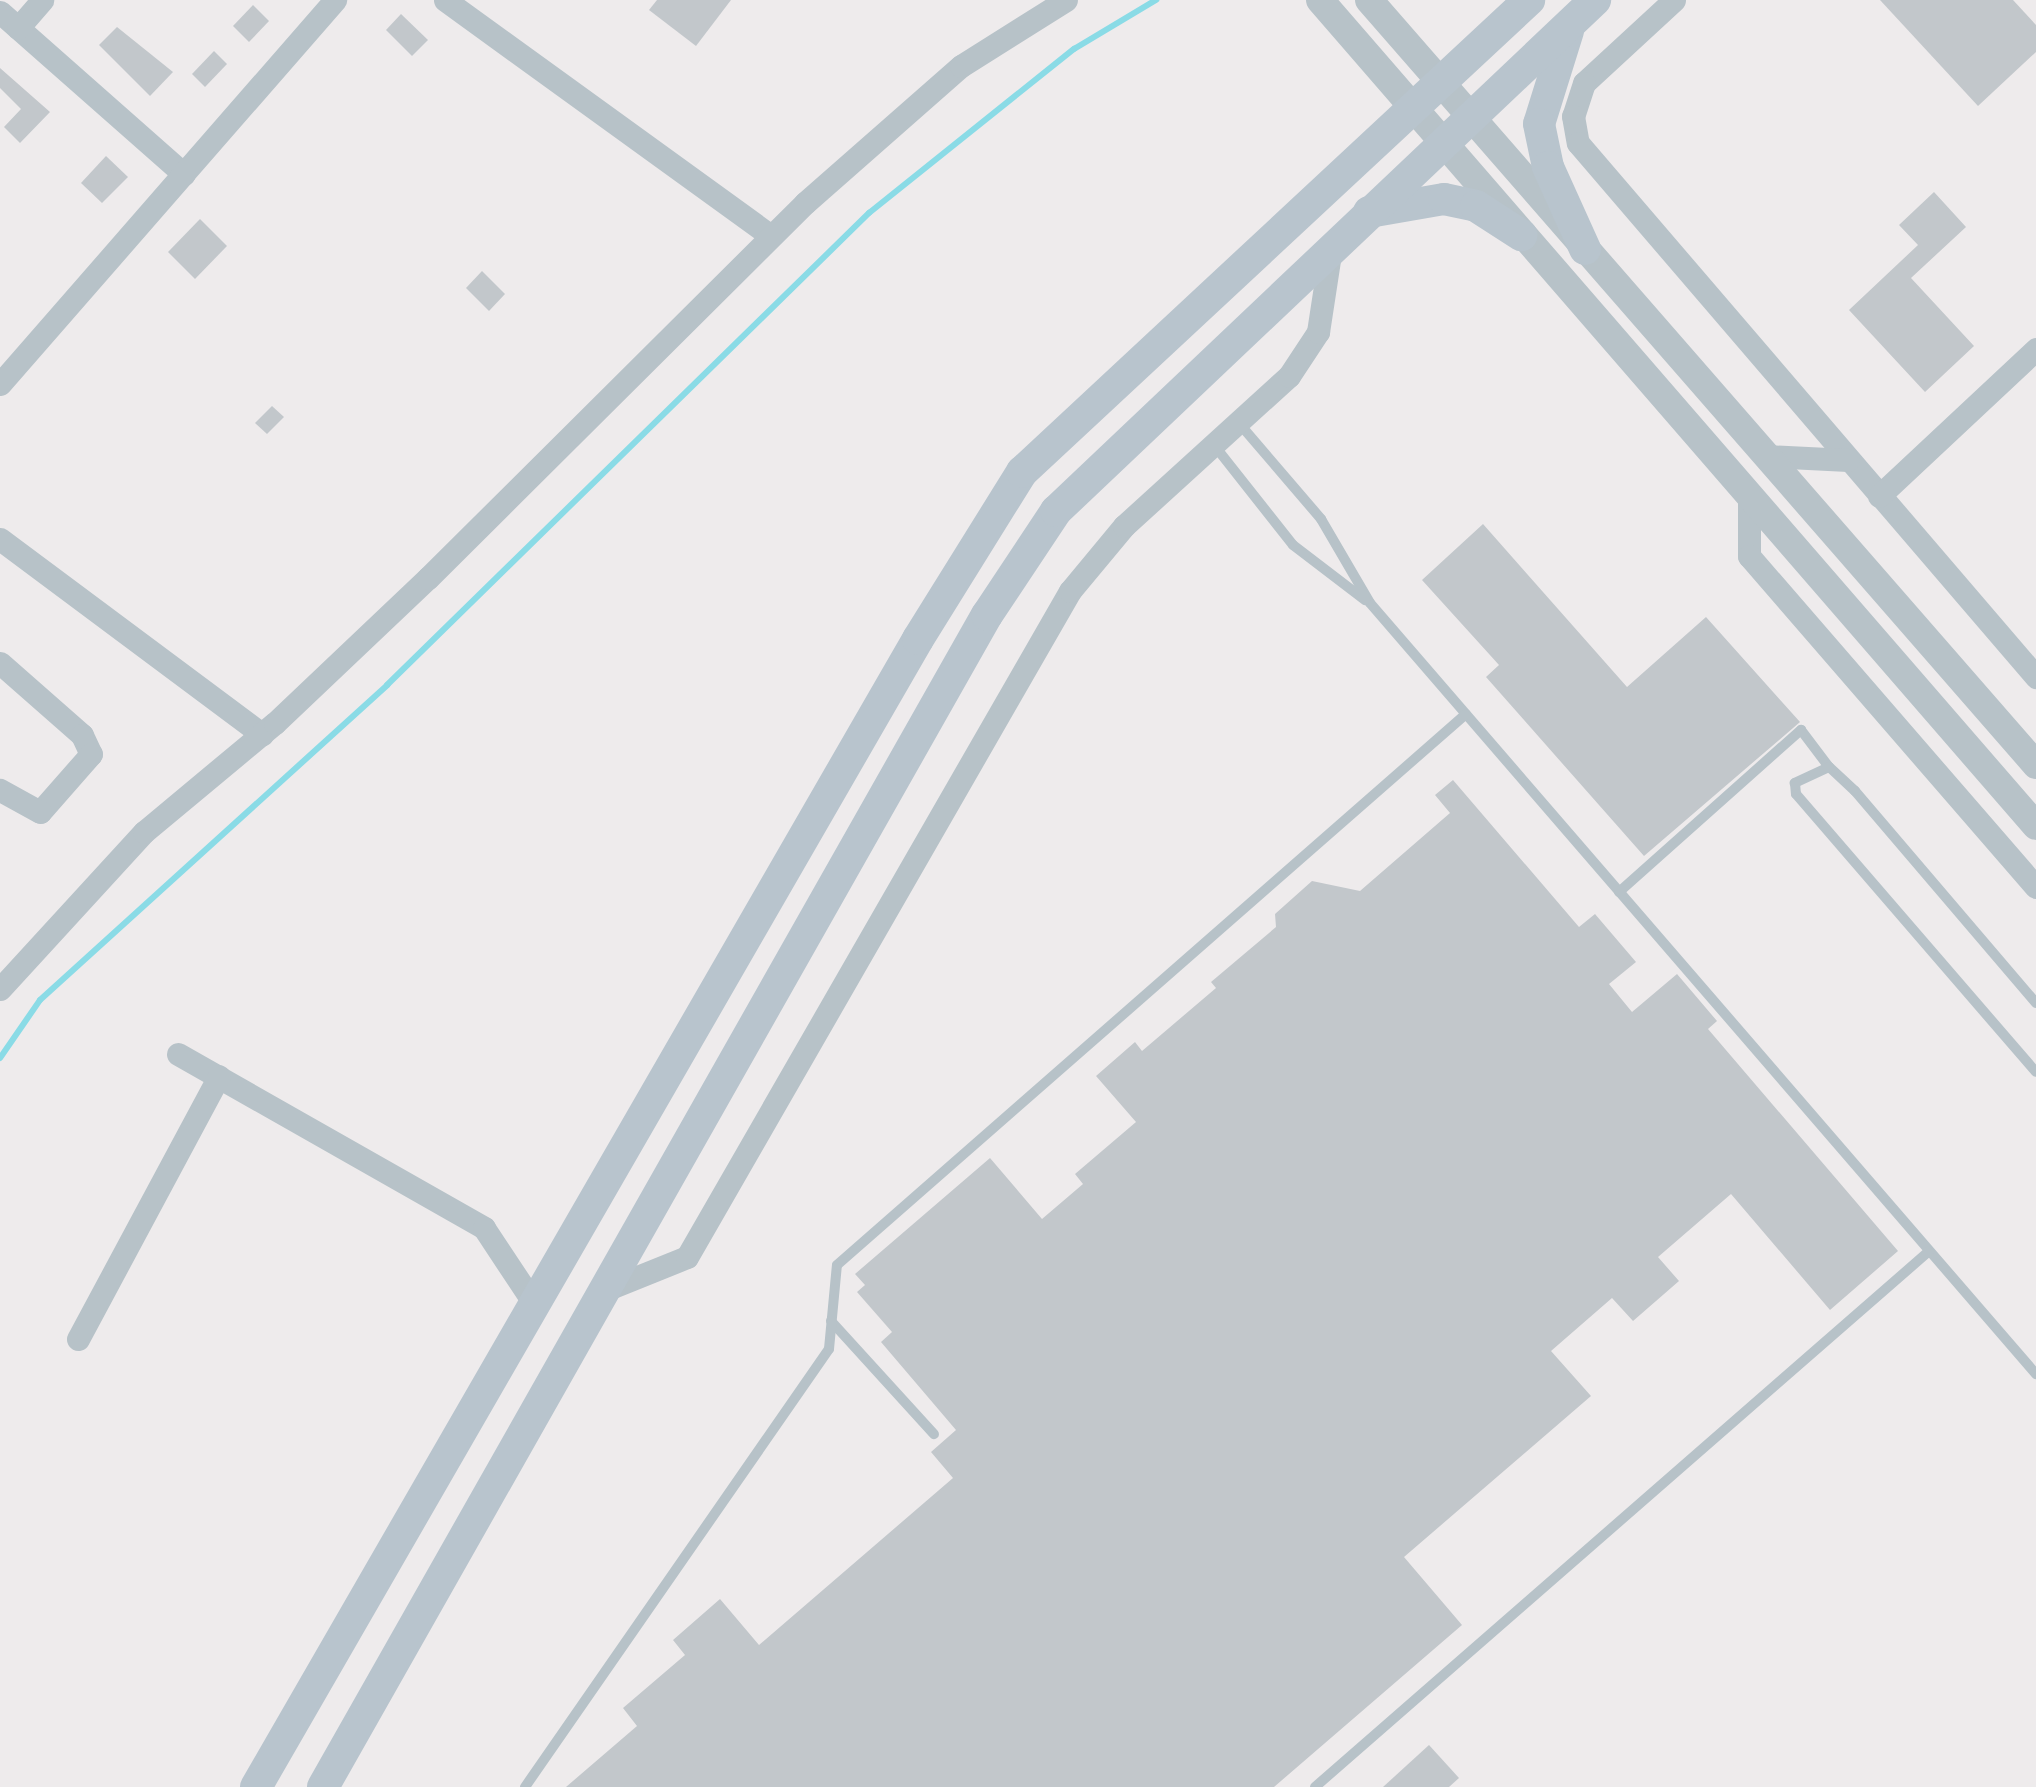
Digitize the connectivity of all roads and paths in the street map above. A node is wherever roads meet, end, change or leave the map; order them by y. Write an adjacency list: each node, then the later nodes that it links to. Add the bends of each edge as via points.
1 (42, 0): 12 (street)
2 (335, 0): 17 (street)
3 (445, 0): 20 (street)
4 (1066, 0): 20 (street, via 961,66)
5 (1320, 0): 14 (street)
6 (1369, 0): 13 (street)
7 (1529, 0): 13 (main road)
8 (1595, 0): 11 (main road)
9 (1674, 0): 28 (street, via 1584,83 1573,116 1578,143)
10 (0, 12): 12 (street)
11 (1571, 23): 15 (main road); 22 (main road, via 1539,124 1548,167)
12 (18, 28): 17 (street)
13 (1440, 83): 14 (main road); 15 (street)
14 (1411, 110): 16 (street); 50 (main road, via 1022,472 918,639)
15 (1470, 117): 16 (main road); 22 (street)
16 (1441, 144): 18 (main road); 19 (street)
17 (184, 174): 24 (street)
18 (1369, 212): 19 (main road, via 1444,199 1476,206); 21 (main road)
19 (1521, 235): 29 (street)
20 (771, 236): 36 (street)
21 (1331, 247): 25 (street, via 1318,332 1289,376); 49 (main road, via 1056,511 987,615)
22 (1585, 249): 27 (street)
23 (2036, 349): 30 (street)
24 (0, 384)
25 (1238, 422): 26 (street); 32 (lane, via 1321,519)
26 (1214, 444): 32 (lane, via 1293,545); 49 (street, via 1124,526 1070,591 687,1257)
27 (1766, 456): 28 (street); 37 (street)
28 (1849, 460): 30 (street)
29 (1749, 496): 40 (street); 41 (street, via 1749,556)
30 (1880, 496): 34 (street)
31 (0, 539): 36 (street)
32 (1370, 603): 35 (lane)
33 (0, 663): 39 (street, via 82,735 91,754 40,812)
34 (2036, 677)
35 (1466, 714): 42 (lane); 51 (lane, via 837,1265)
36 (262, 734): 43 (street, via 144,832)
37 (2036, 765)
38 (1829, 767): 42 (lane, via 1801,730); 44 (lane); 46 (lane, via 1803,775 1796,794)
39 (0, 790)
40 (2036, 826)
41 (2036, 887)
42 (1619, 892): 48 (lane)
43 (1, 985)
44 (2036, 1003)
45 (178, 1054): 47 (street)
46 (2036, 1072)
47 (219, 1076): 50 (street, via 484,1228); 52 (street)
48 (1928, 1252): 53 (lane); 58 (lane)
49 (606, 1290): 56 (main road)
50 (535, 1305): 55 (main road)
51 (831, 1321): 54 (lane); 57 (lane, via 829,1349)
52 (78, 1339)
53 (2036, 1374)
54 (934, 1434)
55 (256, 1787)
56 (323, 1787)
57 (525, 1787)
58 (1315, 1787)

